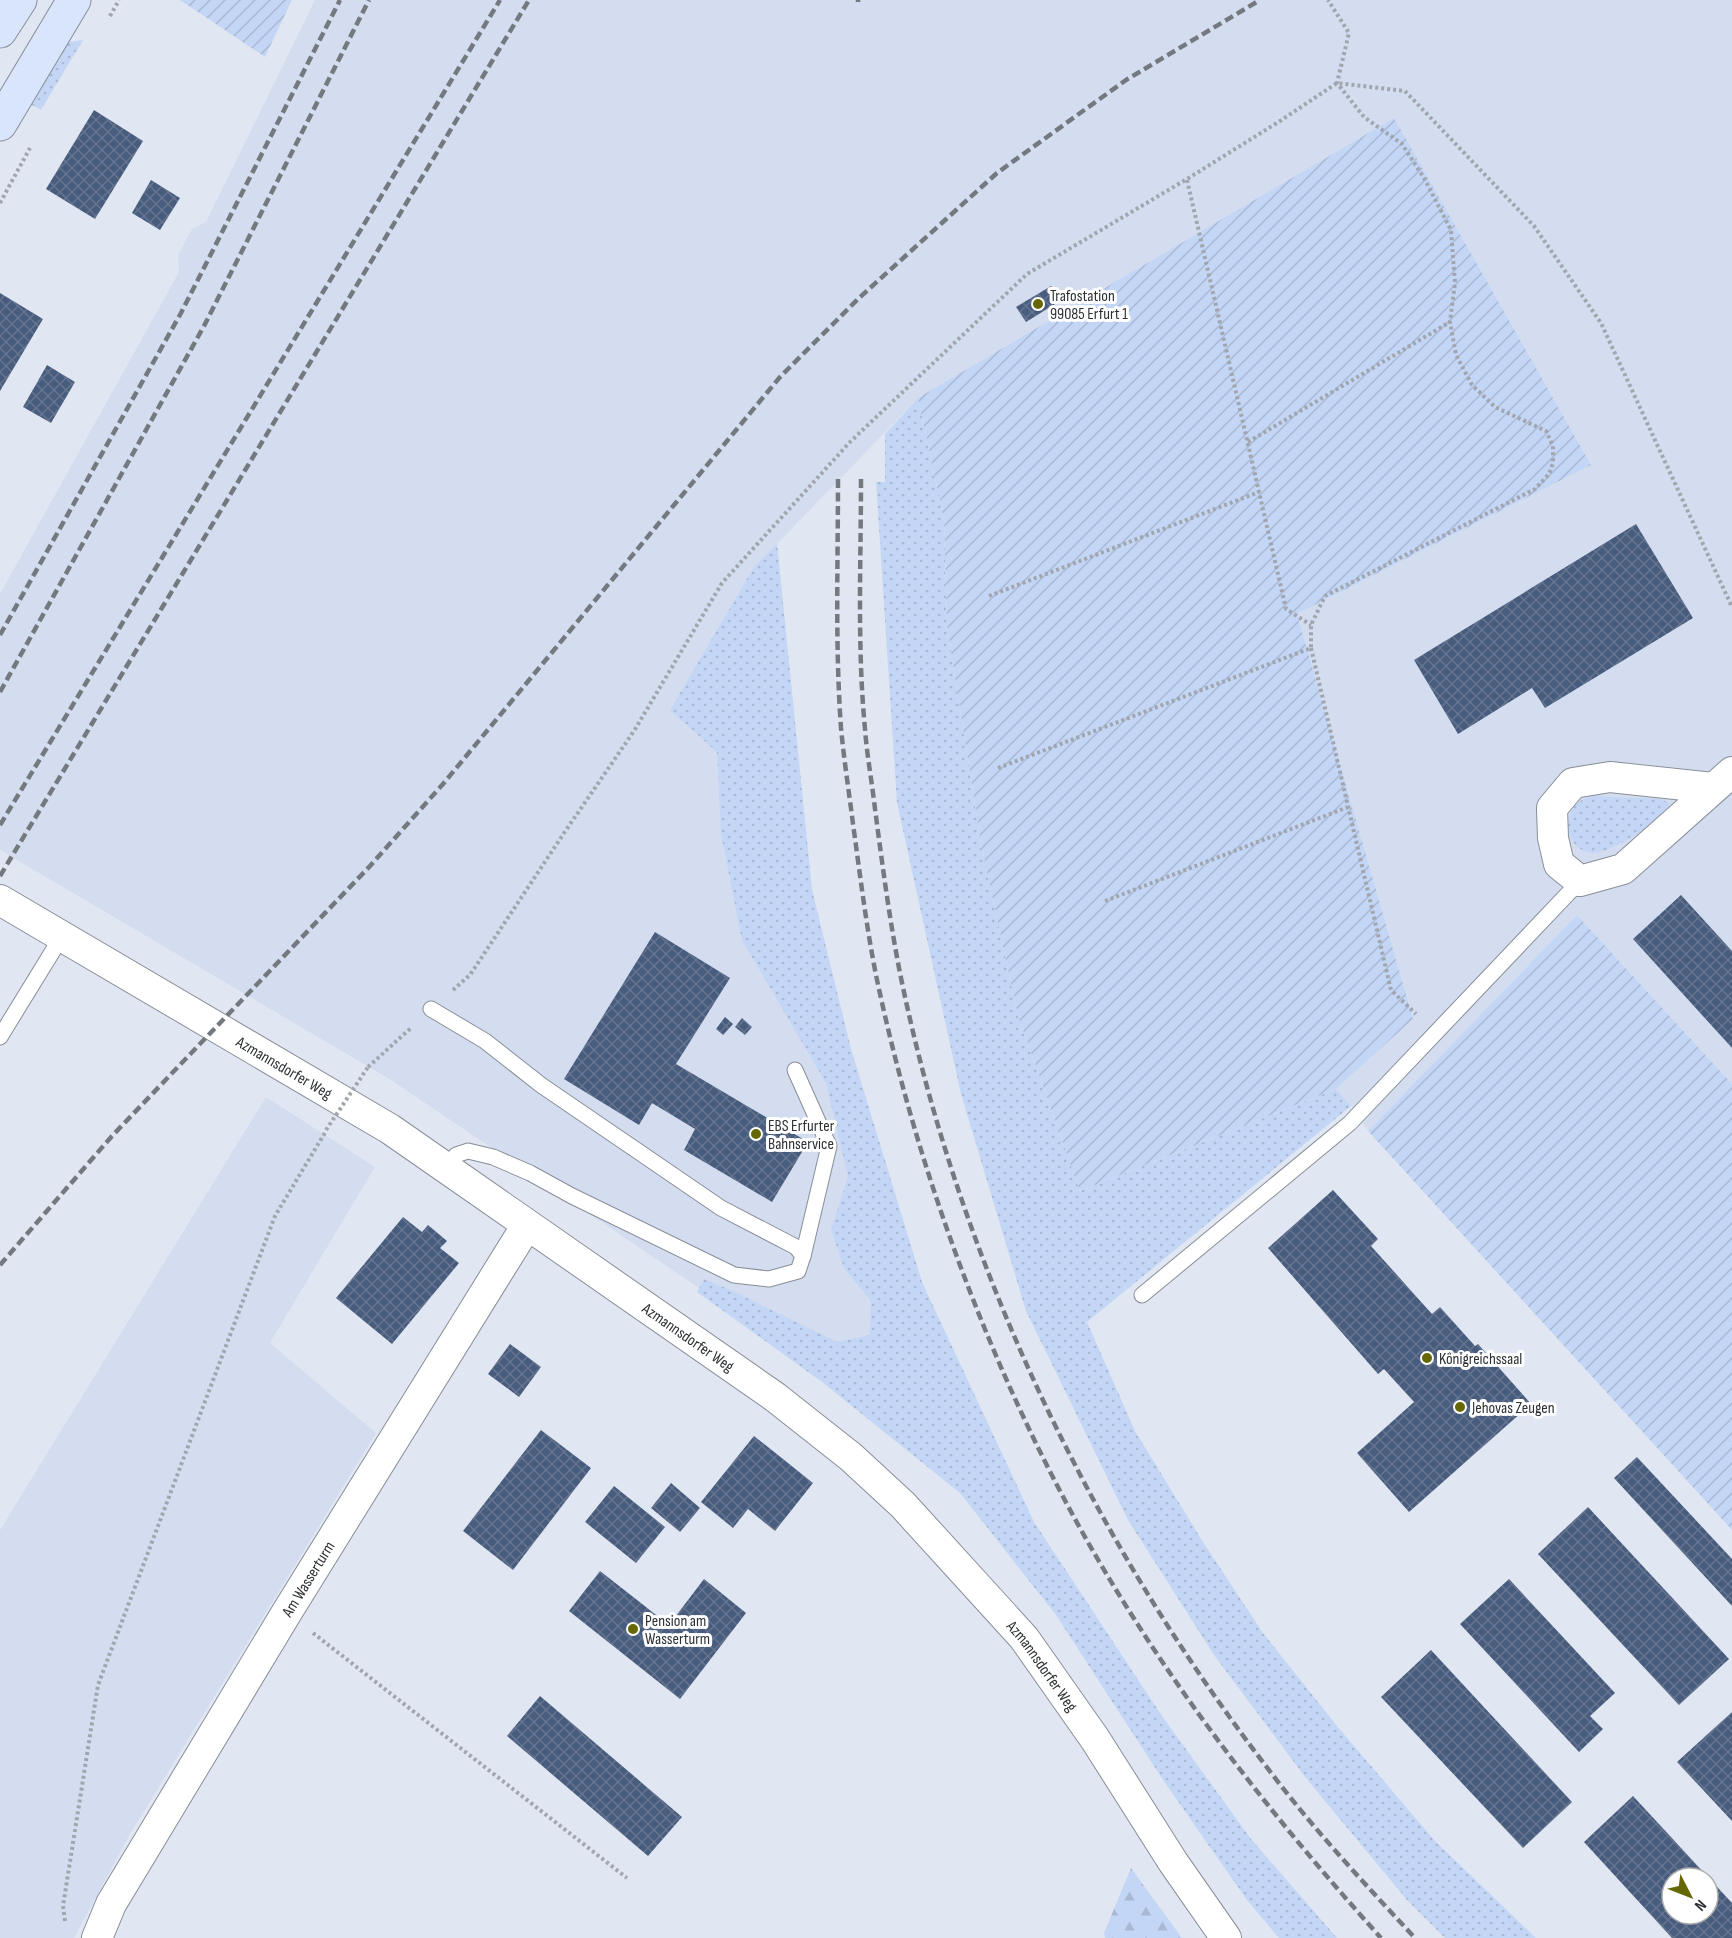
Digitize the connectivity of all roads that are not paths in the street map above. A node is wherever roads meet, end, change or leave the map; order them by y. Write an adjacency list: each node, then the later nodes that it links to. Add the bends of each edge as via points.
1 (20, 0): 3 (main road)
2 (74, 0): 4 (main road)
3 (0, 31)
4 (0, 124)
5 (1723, 780): 6 (street, via 1623,869); 6 (street, via 1610,777 1573,783 1552,808 1553,838 1559,864)
6 (1580, 881): 15 (lane, via 1350,1123)
7 (0, 900): 8 (street, Azmannsdorfer Weg)
8 (62, 936): 10 (lane); 12 (street, Azmannsdorfer Weg, via 356,1108)
9 (431, 1010): 14 (lane, via 485,1041 541,1085 721,1208 796,1247)
10 (0, 1037)
11 (795, 1070): 14 (lane, via 829,1146)
12 (446, 1169): 13 (street, Azmannsdorfer Weg); 14 (lane, via 456,1155 468,1151 493,1157 734,1275 769,1279 798,1271)
13 (527, 1225): 16 (street, Am Wasserturm, via 287,1612 111,1904); 17 (street, Azmannsdorfer Weg, via 775,1397 851,1457 903,1506 1024,1638)
14 (803, 1256)
15 (1142, 1295)
16 (97, 1938)
17 (1226, 1938)

